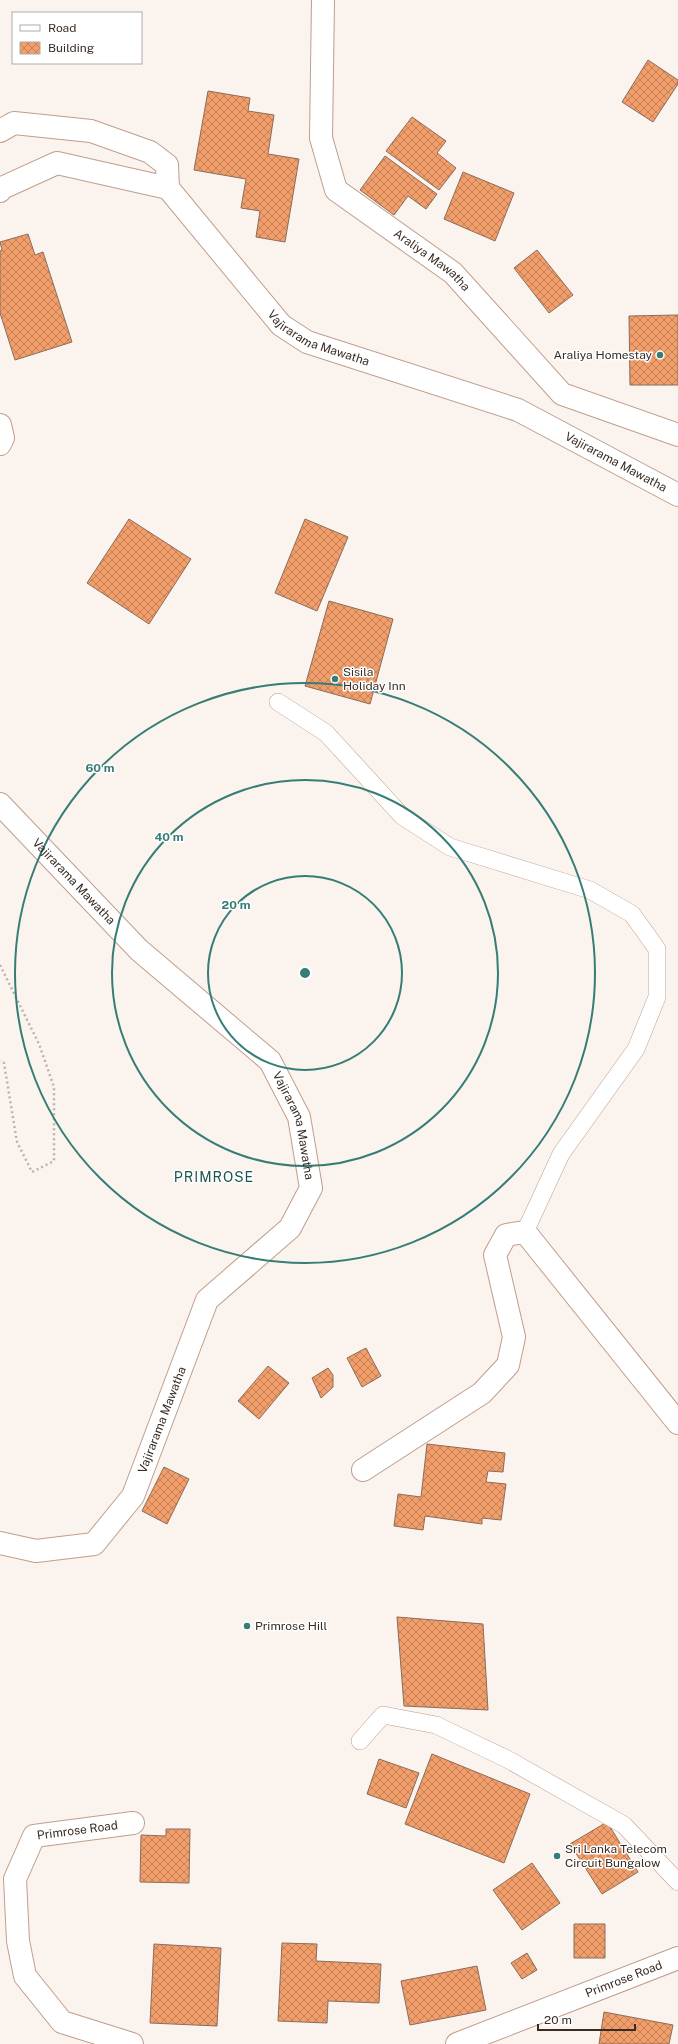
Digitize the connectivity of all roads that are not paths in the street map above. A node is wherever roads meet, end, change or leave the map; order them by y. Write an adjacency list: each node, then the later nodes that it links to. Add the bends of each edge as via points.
1 (323, 0): 6 (street, Araliya Mawatha, via 321,138 336,190 453,273 562,394)
2 (0, 131): 3 (street, via 14,123 91,131 150,152 167,166)
3 (168, 188): 4 (street, via 57,163); 8 (street, Vajirarama Mawatha, via 281,325 307,342 518,410)
4 (0, 191)
5 (0, 425): 7 (street, via 3,438)
6 (678, 435)
7 (0, 444)
8 (678, 495)
9 (278, 702): 11 (lane, via 326,733 408,820 450,847 590,890 632,914 657,949 657,997 636,1049 560,1154)
10 (0, 804): 14 (street, Vajirarama Mawatha, via 139,950 270,1061 298,1117 311,1188 290,1228 207,1300 133,1496 94,1544 36,1551)
11 (525, 1232): 12 (street); 13 (street, via 506,1235 495,1255 514,1337 508,1365 482,1393)
12 (678, 1423)
13 (362, 1470)
14 (0, 1543)
15 (360, 1740): 17 (lane, via 382,1715 436,1725 507,1759 624,1825)
16 (134, 1822): 19 (street, Primrose Road, via 34,1836 15,1879 18,1941 26,1976 62,2022)
17 (678, 1882)
18 (678, 1958): 20 (street, Primrose Road)
19 (132, 2044)
20 (458, 2044)

